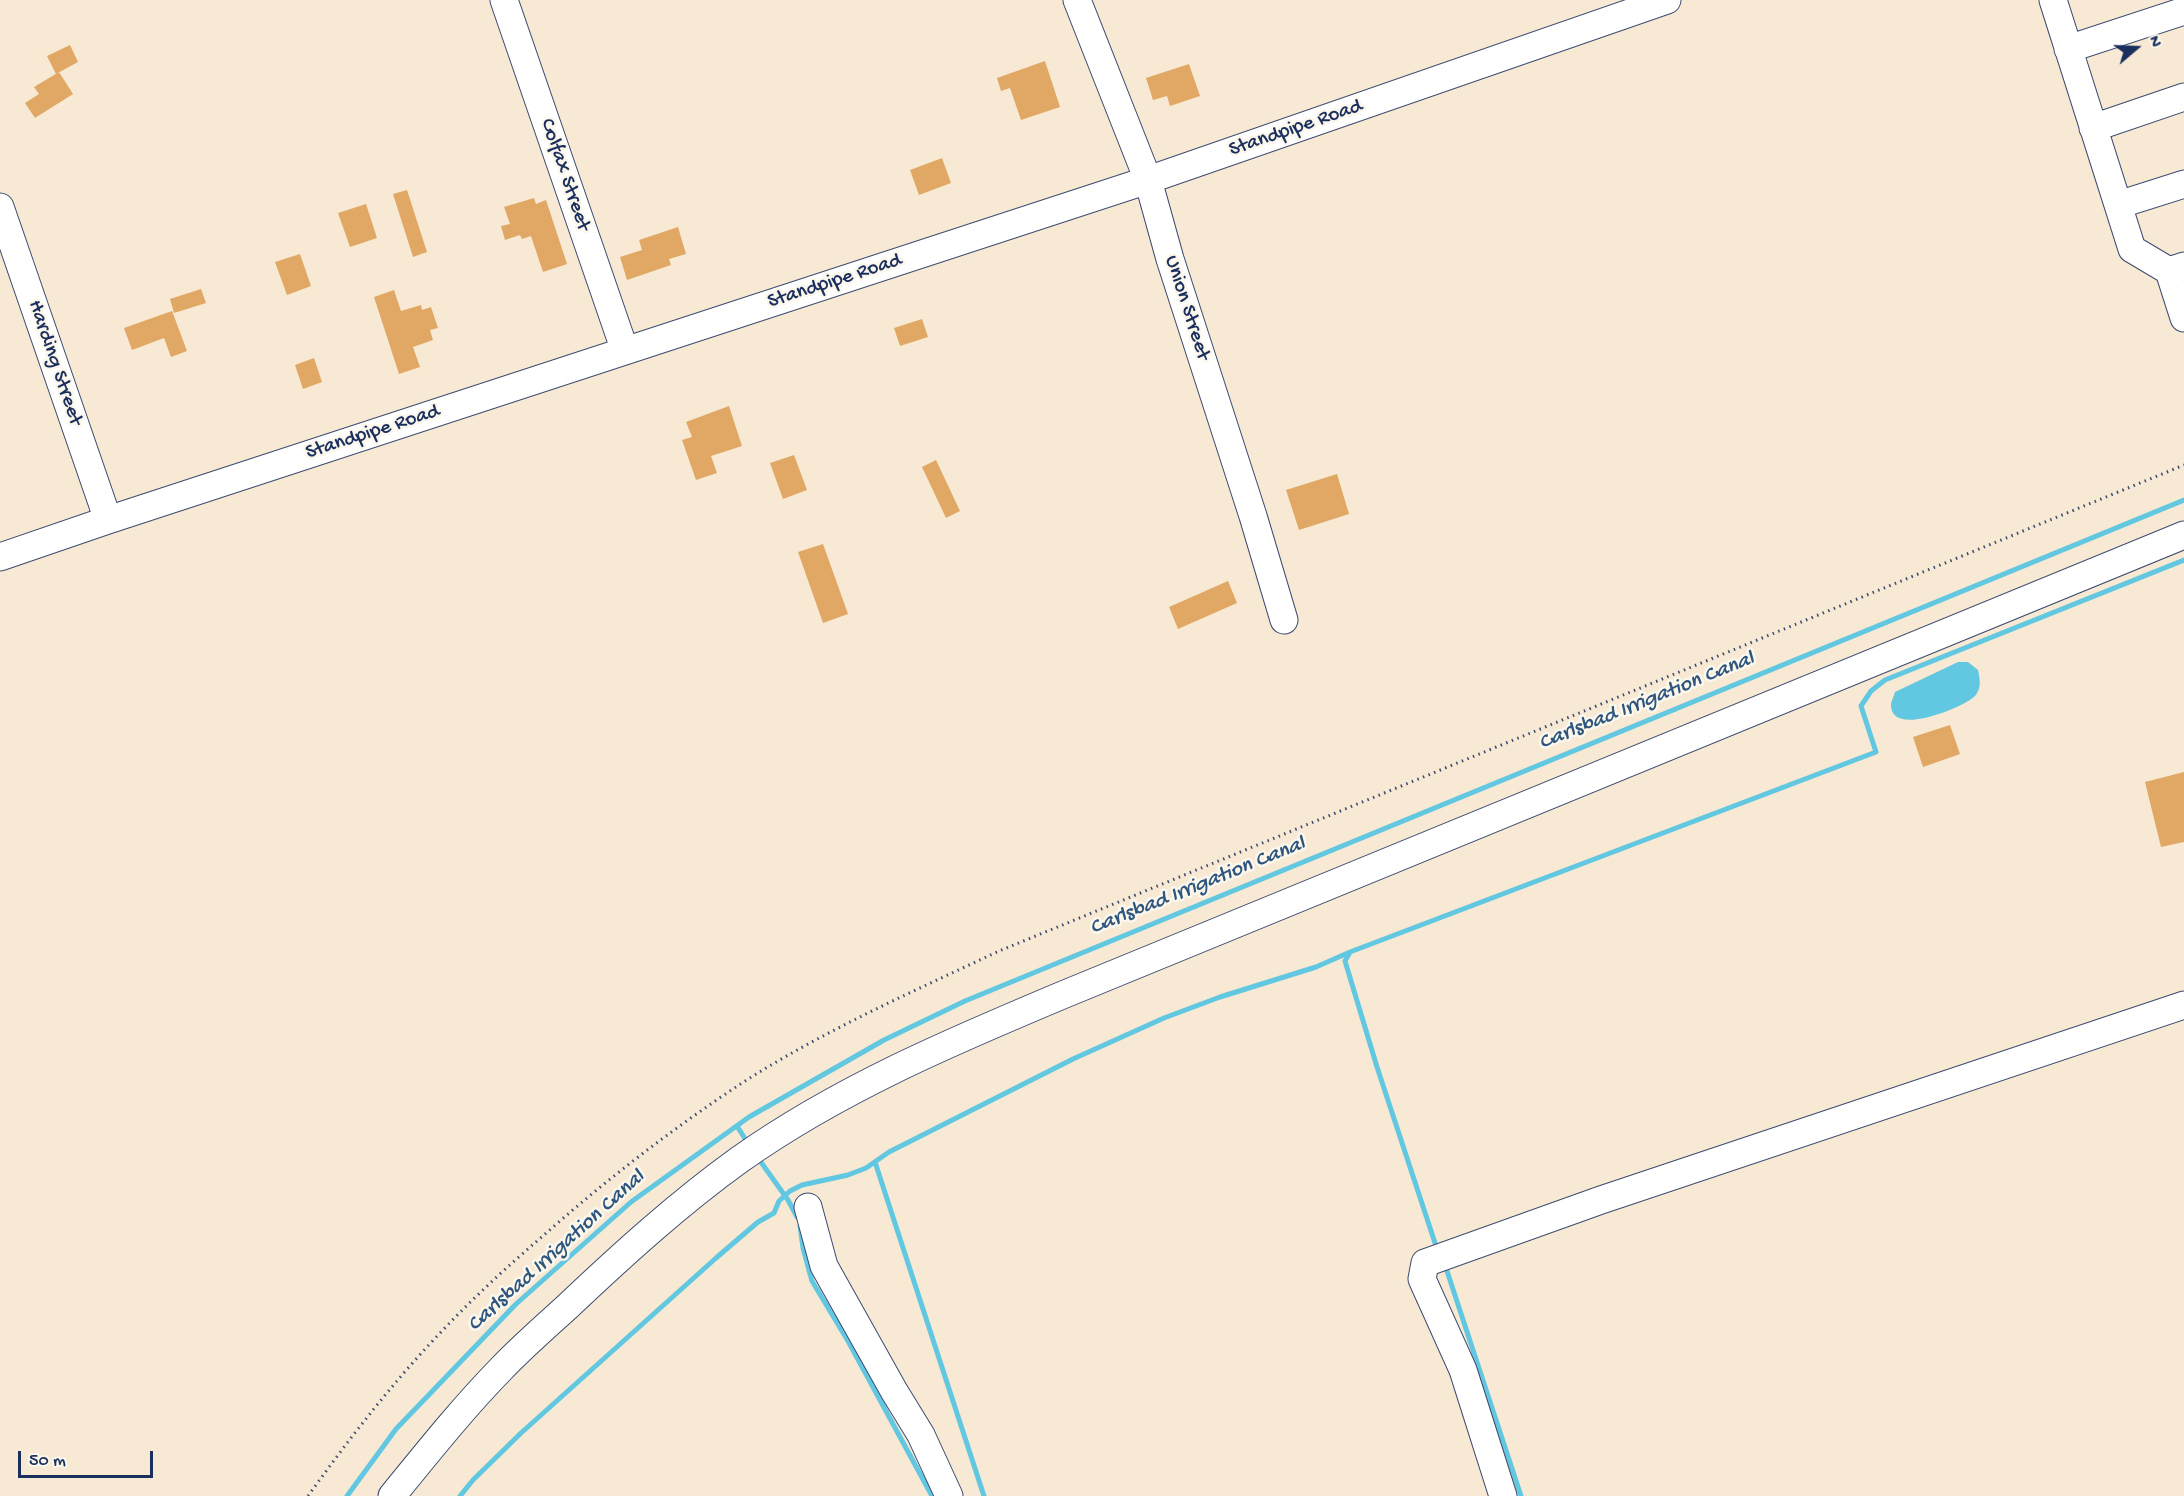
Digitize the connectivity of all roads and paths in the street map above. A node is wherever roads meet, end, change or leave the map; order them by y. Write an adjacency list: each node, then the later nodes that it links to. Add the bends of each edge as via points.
1 (504, 0): 15 (street, Colfax Street)
2 (1077, 0): 9 (street, Union Street)
3 (1667, 0): 9 (street, Standpipe Road)
4 (2053, 0): 6 (street)
5 (2184, 11): 6 (street)
6 (2068, 49): 8 (street)
7 (2184, 97): 8 (street)
8 (2093, 128): 11 (street)
9 (1148, 180): 15 (street, Standpipe Road); 20 (street, Union Street)
10 (2184, 183): 11 (street)
11 (2118, 205): 13 (street, via 2132,249)
12 (0, 207): 17 (street, Harding Street)
13 (2177, 269): 14 (street)
14 (2184, 318)
15 (625, 351): 17 (street, Standpipe Road)
16 (2184, 465): 23 (path, via 999,951 809,1044 743,1083 627,1165 496,1276 441,1331)
17 (108, 520): 19 (street, Standpipe Road)
18 (2184, 535): 24 (street, via 1065,994 899,1066 814,1113 683,1202 501,1369)
19 (0, 557)
20 (1284, 620)
21 (2184, 1005): 26 (street, via 1601,1200 1425,1263 1422,1279 1463,1370)
22 (808, 1207): 25 (street, via 824,1266 921,1435)
23 (308, 1496)
24 (392, 1496)
25 (949, 1496)
26 (1503, 1496)

